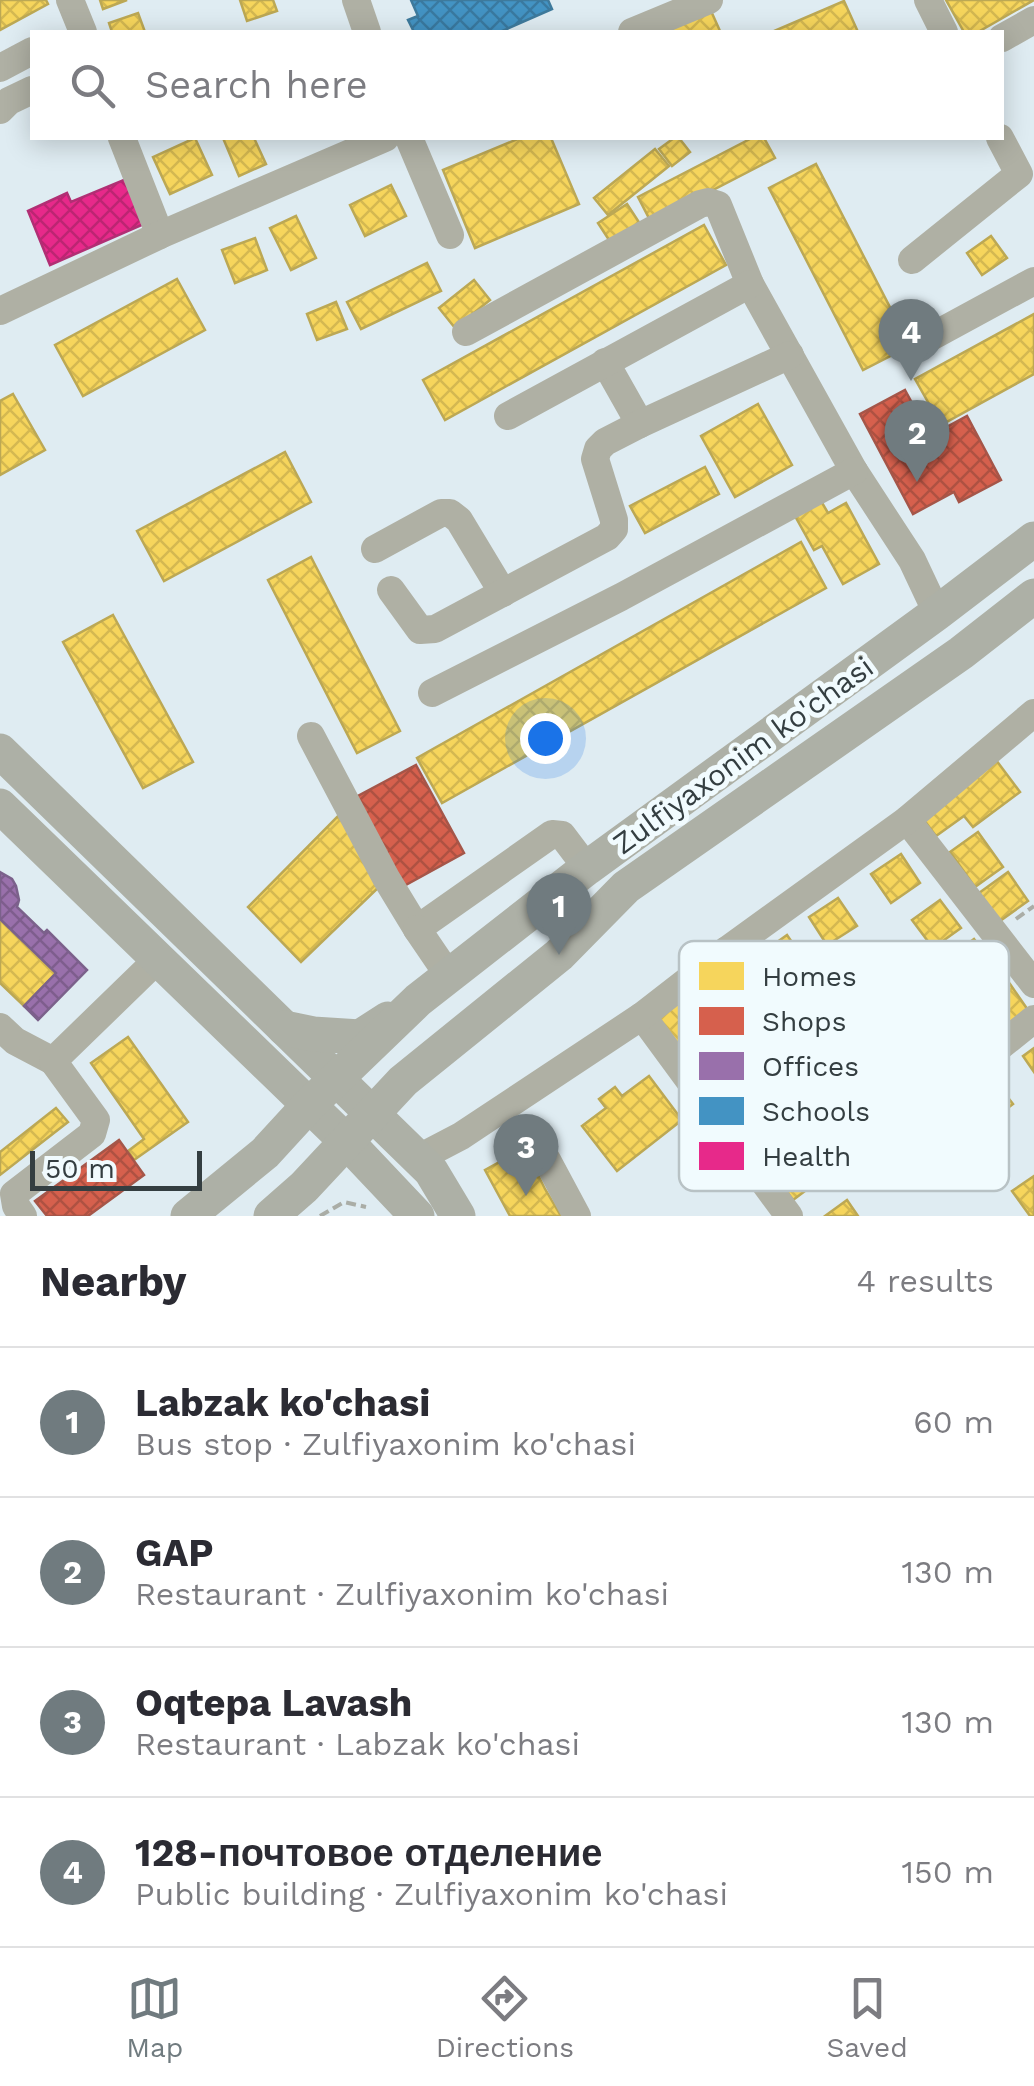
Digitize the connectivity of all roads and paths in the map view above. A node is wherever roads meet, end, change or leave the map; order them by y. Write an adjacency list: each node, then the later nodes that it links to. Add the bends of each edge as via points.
1 (356, 0): 5 (street)
2 (709, 0): 6 (street)
3 (928, 0): 7 (street)
4 (1034, 20): 8 (street)
5 (366, 30)
6 (637, 30)
7 (943, 30)
8 (1004, 37)
9 (30, 52): 10 (street)
10 (0, 68)
11 (30, 91): 12 (street)
12 (0, 110)
13 (123, 140): 17 (street)
14 (380, 140): 17 (street)
15 (410, 140): 18 (street)
16 (1001, 140): 19 (street, via 1019,174)
17 (160, 235): 22 (street)
18 (450, 236)
19 (912, 260)
20 (1034, 281): 24 (street)
21 (750, 284): 23 (street, via 718,205 708,202); 25 (street); 26 (street)
22 (0, 311)
23 (466, 332)
24 (929, 338)
25 (790, 355): 28 (street); 29 (street)
26 (605, 362): 27 (street); 28 (street)
27 (508, 416)
28 (640, 424): 33 (street, via 605,442 595,460 614,529)
29 (854, 472): 35 (street, via 912,560); 36 (street)
30 (1034, 540): 35 (main road, Zulfiyaxonim ko'chasi)
31 (376, 549): 33 (street, via 450,513)
32 (391, 590): 33 (street, via 420,630 435,630)
33 (502, 593)
34 (1034, 596): 61 (main road, Zulfiyaxonim ko'chasi, via 626,887 559,955 404,1081)
35 (938, 614): 42 (main road, Zulfiyaxonim ko'chasi)
36 (432, 693)
37 (1034, 713): 41 (street)
38 (311, 736): 43 (street)
39 (0, 752): 55 (main road)
40 (0, 806): 47 (main road)
41 (907, 820): 44 (street); 45 (street)
42 (587, 868): 43 (street, via 562,835 552,834); 48 (main road, Zulfiyaxonim ko'chasi)
43 (416, 930): 48 (street)
44 (740, 941)
45 (1001, 941)
46 (1009, 952): 49 (street)
47 (158, 959): 57 (street); 60 (main road)
48 (449, 976): 51 (main road, Zulfiyaxonim ko'chasi)
49 (1034, 984)
50 (679, 988): 52 (street)
51 (418, 1000): 55 (main road, via 360,1036); 59 (main road, Zulfiyaxonim ko'chasi)
52 (642, 1016): 58 (street); 63 (street)
53 (1034, 1019): 56 (street)
54 (0, 1027): 57 (street)
55 (284, 1028): 59 (main road)
56 (1009, 1039)
57 (53, 1061): 67 (street, via 96,1120 92,1134 14,1194)
58 (679, 1067)
59 (336, 1078): 60 (main road, Zulfiyaxonim ko'chasi); 61 (main road)
60 (308, 1105): 62 (main road); 68 (main road, Zulfiyaxonim ko'chasi, via 265,1152)
61 (374, 1115): 62 (main road, Zulfiyaxonim ko'chasi); 63 (main road)
62 (347, 1142): 69 (main road, Zulfiyaxonim ko'chasi); 71 (main road)
63 (417, 1159): 72 (main road)
64 (547, 1160): 73 (street)
65 (770, 1191): 74 (street)
66 (376, 1210): 70 (path, via 344,1202)
67 (23, 1216)
68 (188, 1216)
69 (271, 1216)
70 (320, 1216)
71 (417, 1216)
72 (458, 1216)
73 (577, 1216)
74 (788, 1216)

